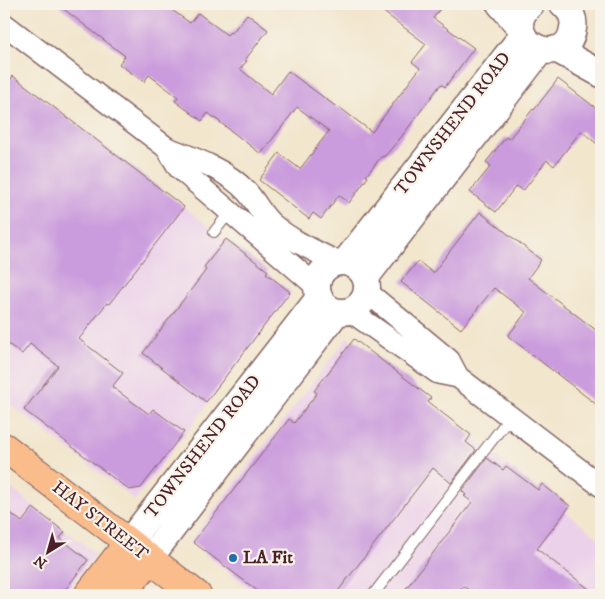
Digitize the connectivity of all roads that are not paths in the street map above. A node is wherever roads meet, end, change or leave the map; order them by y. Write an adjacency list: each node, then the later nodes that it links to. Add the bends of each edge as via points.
1 (500, 4): 4 (street)
2 (530, 4): 4 (street, TOWNSHEND ROAD, via 523,14)
3 (4, 24): 7 (street)
4 (552, 27): 5 (street); 6 (street); 10 (street, TOWNSHEND ROAD)
5 (601, 62)
6 (601, 74)
7 (167, 148): 8 (street, via 179,168); 10 (street, via 232,179 246,190 261,212 281,232)
8 (230, 212): 9 (lane); 11 (street)
9 (214, 232)
10 (354, 273): 11 (street, via 364,300 358,307); 11 (street, via 329,265 322,270 318,278); 12 (street, via 449,360)
11 (331, 302): 12 (street, via 438,373); 16 (street, TOWNSHEND ROAD); 17 (street, TOWNSHEND ROAD)
12 (458, 377): 13 (street)
13 (510, 417): 15 (street); 21 (lane)
14 (4, 447): 16 (main road, HAY STREET)
15 (601, 486)
16 (128, 543): 17 (main road, HAY STREET); 18 (main road, TOWNSHEND ROAD)
17 (149, 559): 19 (main road, TOWNSHEND ROAD); 20 (main road, HAY STREET)
18 (88, 595)
19 (122, 595)
20 (197, 595)
21 (373, 595)

